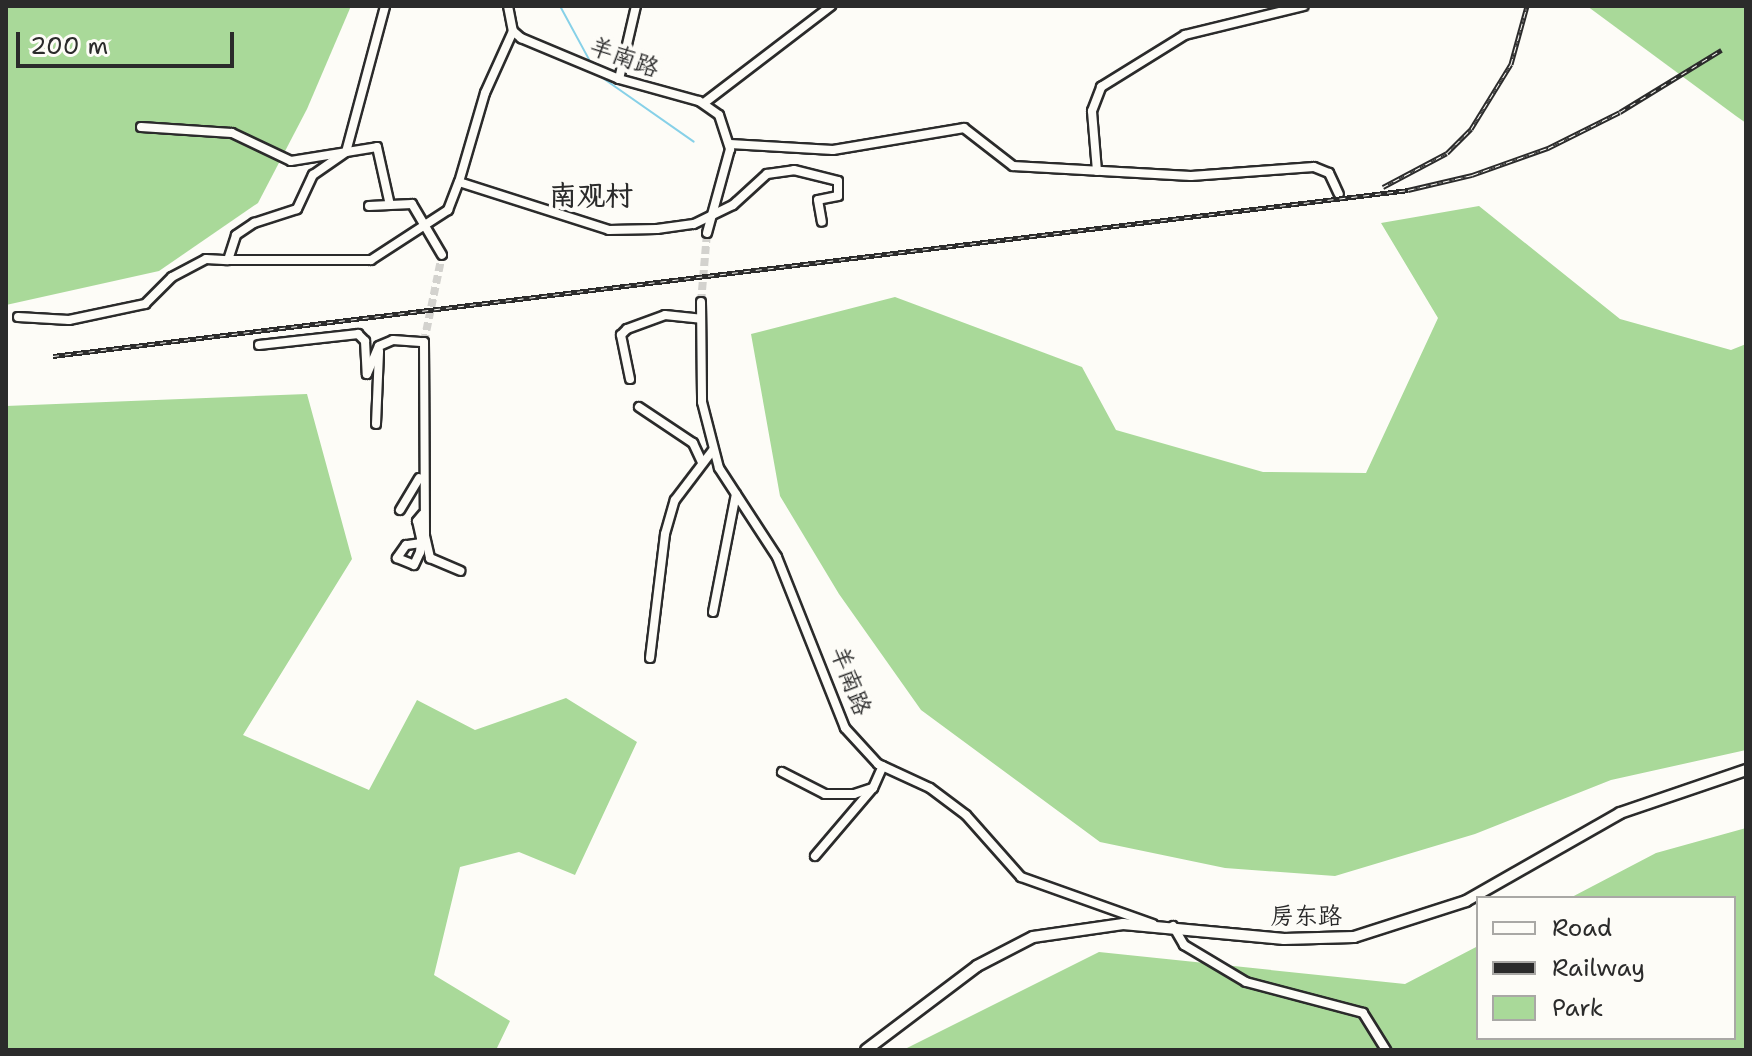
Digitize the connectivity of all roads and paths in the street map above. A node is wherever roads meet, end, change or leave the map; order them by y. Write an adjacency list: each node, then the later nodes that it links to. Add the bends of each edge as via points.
1 (385, 6): 11 (street)
2 (508, 6): 6 (street)
3 (636, 6): 7 (street)
4 (831, 6): 8 (street)
5 (1304, 6): 12 (street, via 1185,35 1101,87 1092,111)
6 (513, 31): 7 (street, 羊南路); 13 (street, via 485,93)
7 (619, 79): 8 (street, 羊南路)
8 (704, 103): 10 (street, via 719,115)
9 (141, 127): 11 (street, via 232,133 291,161)
10 (730, 144): 12 (street, via 833,150 964,128 1013,166); 17 (street)
11 (346, 152): 15 (street, via 362,146 381,151); 22 (street, via 313,175 297,209 275,213 236,235)
12 (1097, 171): 14 (street, via 1191,176 1314,167 1329,173)
13 (459, 182): 17 (street, via 609,230 670,227); 19 (street, via 448,210)
14 (1339, 194)
15 (390, 205): 16 (street); 19 (street, via 412,204)
16 (369, 206)
17 (709, 216): 18 (street, via 733,205 767,174 794,170 838,181 838,196 818,200); 20 (street)
18 (822, 222)
19 (424, 228): 21 (street); 22 (street, via 403,236 371,260 353,263)
20 (707, 233)
21 (442, 255)
22 (228, 260): 24 (street, via 206,259 172,277 145,304 69,320)
23 (701, 302): 25 (street, 羊南路)
24 (18, 317)
25 (701, 319): 28 (street, via 665,315 627,329 621,335); 31 (street, 羊南路, via 702,402)
26 (259, 345): 27 (street, via 358,334 365,341 367,374)
27 (379, 346): 30 (street); 33 (street, via 393,340 424,342 428,419)
28 (630, 379)
29 (639, 407): 32 (street, via 693,443)
30 (376, 424)
31 (713, 450): 32 (street); 34 (street, 羊南路)
32 (702, 462): 40 (street, via 675,500 665,534)
33 (423, 466): 35 (street, via 418,485); 36 (street)
34 (736, 494): 39 (street); 41 (street, 羊南路, via 782,569 845,728)
35 (400, 510)
36 (423, 514): 37 (street, via 417,521); 38 (street, via 430,558)
37 (421, 543)
38 (460, 571)
39 (713, 612)
40 (650, 658)
41 (883, 766): 44 (street); 46 (street, 羊南路, via 947,800 1021,877)
42 (1746, 770): 47 (main road, 房东路, via 1620,813 1466,901 1354,937 1284,939)
43 (782, 772): 44 (street, via 825,794)
44 (873, 788): 45 (street)
45 (815, 856)
46 (1153, 924): 47 (main road, 房东路); 48 (main road, 房东路, via 1062,930 1004,949)
47 (1173, 926): 49 (street, via 1184,945 1246,982 1363,1013)
48 (866, 1050)
49 (1386, 1050)

